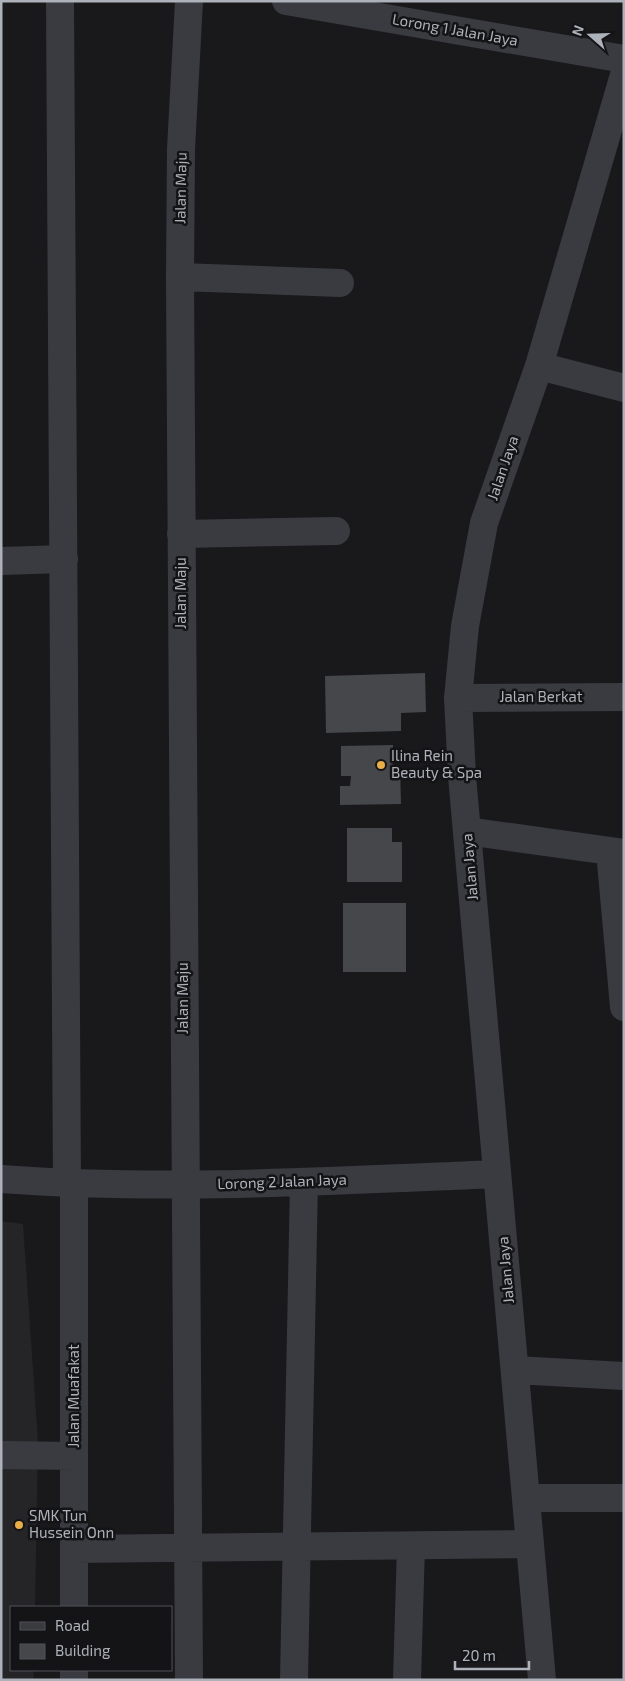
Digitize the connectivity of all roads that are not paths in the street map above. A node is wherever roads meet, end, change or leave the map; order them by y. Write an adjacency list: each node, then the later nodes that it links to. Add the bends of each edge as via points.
1 (60, 1): 12 (street, Jalan Muafakat)
2 (189, 1): 6 (street, Jalan Maju, via 181,149)
3 (286, 1): 4 (street, Lorong 1 Jalan Jaya)
4 (624, 59)
5 (624, 75): 8 (street, Jalan Jaya)
6 (180, 277): 7 (street); 11 (street, Jalan Maju)
7 (340, 282)
8 (539, 366): 9 (street); 15 (street, Jalan Jaya, via 484,523 465,626)
9 (624, 388)
10 (336, 531): 11 (street)
11 (181, 534): 23 (street, Jalan Maju)
12 (64, 559): 13 (street); 22 (street, Jalan Muafakat)
13 (1, 561)
14 (624, 697): 15 (street, Jalan Berkat)
15 (458, 698): 16 (street, Jalan Jaya)
16 (467, 831): 17 (street); 19 (street, Jalan Jaya)
17 (617, 852): 18 (street)
18 (624, 1007)
19 (497, 1174): 21 (street, Lorong 2 Jalan Jaya); 24 (street, Jalan Jaya)
20 (1, 1179): 22 (street, Lorong 2 Jalan Jaya)
21 (304, 1182): 23 (street, Lorong 2 Jalan Jaya); 32 (street)
22 (70, 1184): 23 (street, Lorong 2 Jalan Jaya); 27 (street, Jalan Muafakat)
23 (185, 1186): 33 (street, Jalan Maju)
24 (515, 1370): 25 (street); 28 (street, Jalan Jaya)
25 (624, 1376)
26 (1, 1455): 27 (street)
27 (74, 1456): 34 (street, Jalan Muafakat)
28 (526, 1498): 29 (street); 30 (street, Jalan Jaya)
29 (624, 1498)
30 (530, 1544): 31 (street); 39 (street, Jalan Jaya)
31 (411, 1546): 32 (street); 38 (street)
32 (296, 1547): 33 (street); 37 (street)
33 (188, 1548): 34 (street); 36 (street, Jalan Maju)
34 (74, 1549): 35 (street, Jalan Muafakat)
35 (74, 1606)
36 (189, 1680)
37 (294, 1680)
38 (407, 1680)
39 (542, 1680)

